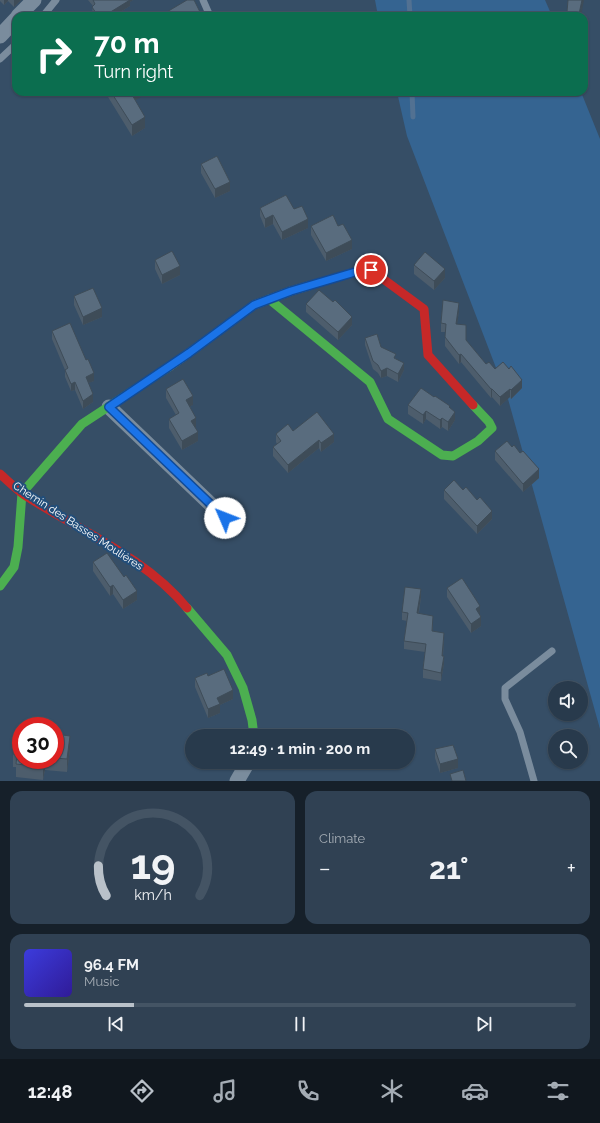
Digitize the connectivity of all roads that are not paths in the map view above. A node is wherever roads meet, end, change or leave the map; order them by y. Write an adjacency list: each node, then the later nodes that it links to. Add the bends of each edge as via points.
1 (34, 0): 4 (street)
2 (56, 0): 5 (lane)
3 (203, 0): 6 (lane)
4 (22, 12)
5 (46, 12)
6 (208, 12)
7 (12, 23): 8 (street)
8 (0, 36)
9 (12, 48): 10 (lane)
10 (0, 59)
11 (269, 299): 11 (street, via 362,270 371,270 424,309 428,355 492,428 478,441 453,456 442,455 388,420 370,382); 12 (street, via 254,305)
12 (109, 407): 14 (street, via 82,424); 15 (street)
13 (0, 474): 14 (street, Chemin des Basses Moulières)
14 (22, 492): 16 (street, via 14,567); 18 (street, Chemin des Basses Moulières, via 138,563 176,594 227,655 243,688)
15 (225, 518)
16 (0, 586)
17 (552, 651): 21 (lane, via 506,688 505,699 520,732)
18 (253, 729)
19 (244, 769): 20 (street)
20 (237, 781)
21 (534, 781)

